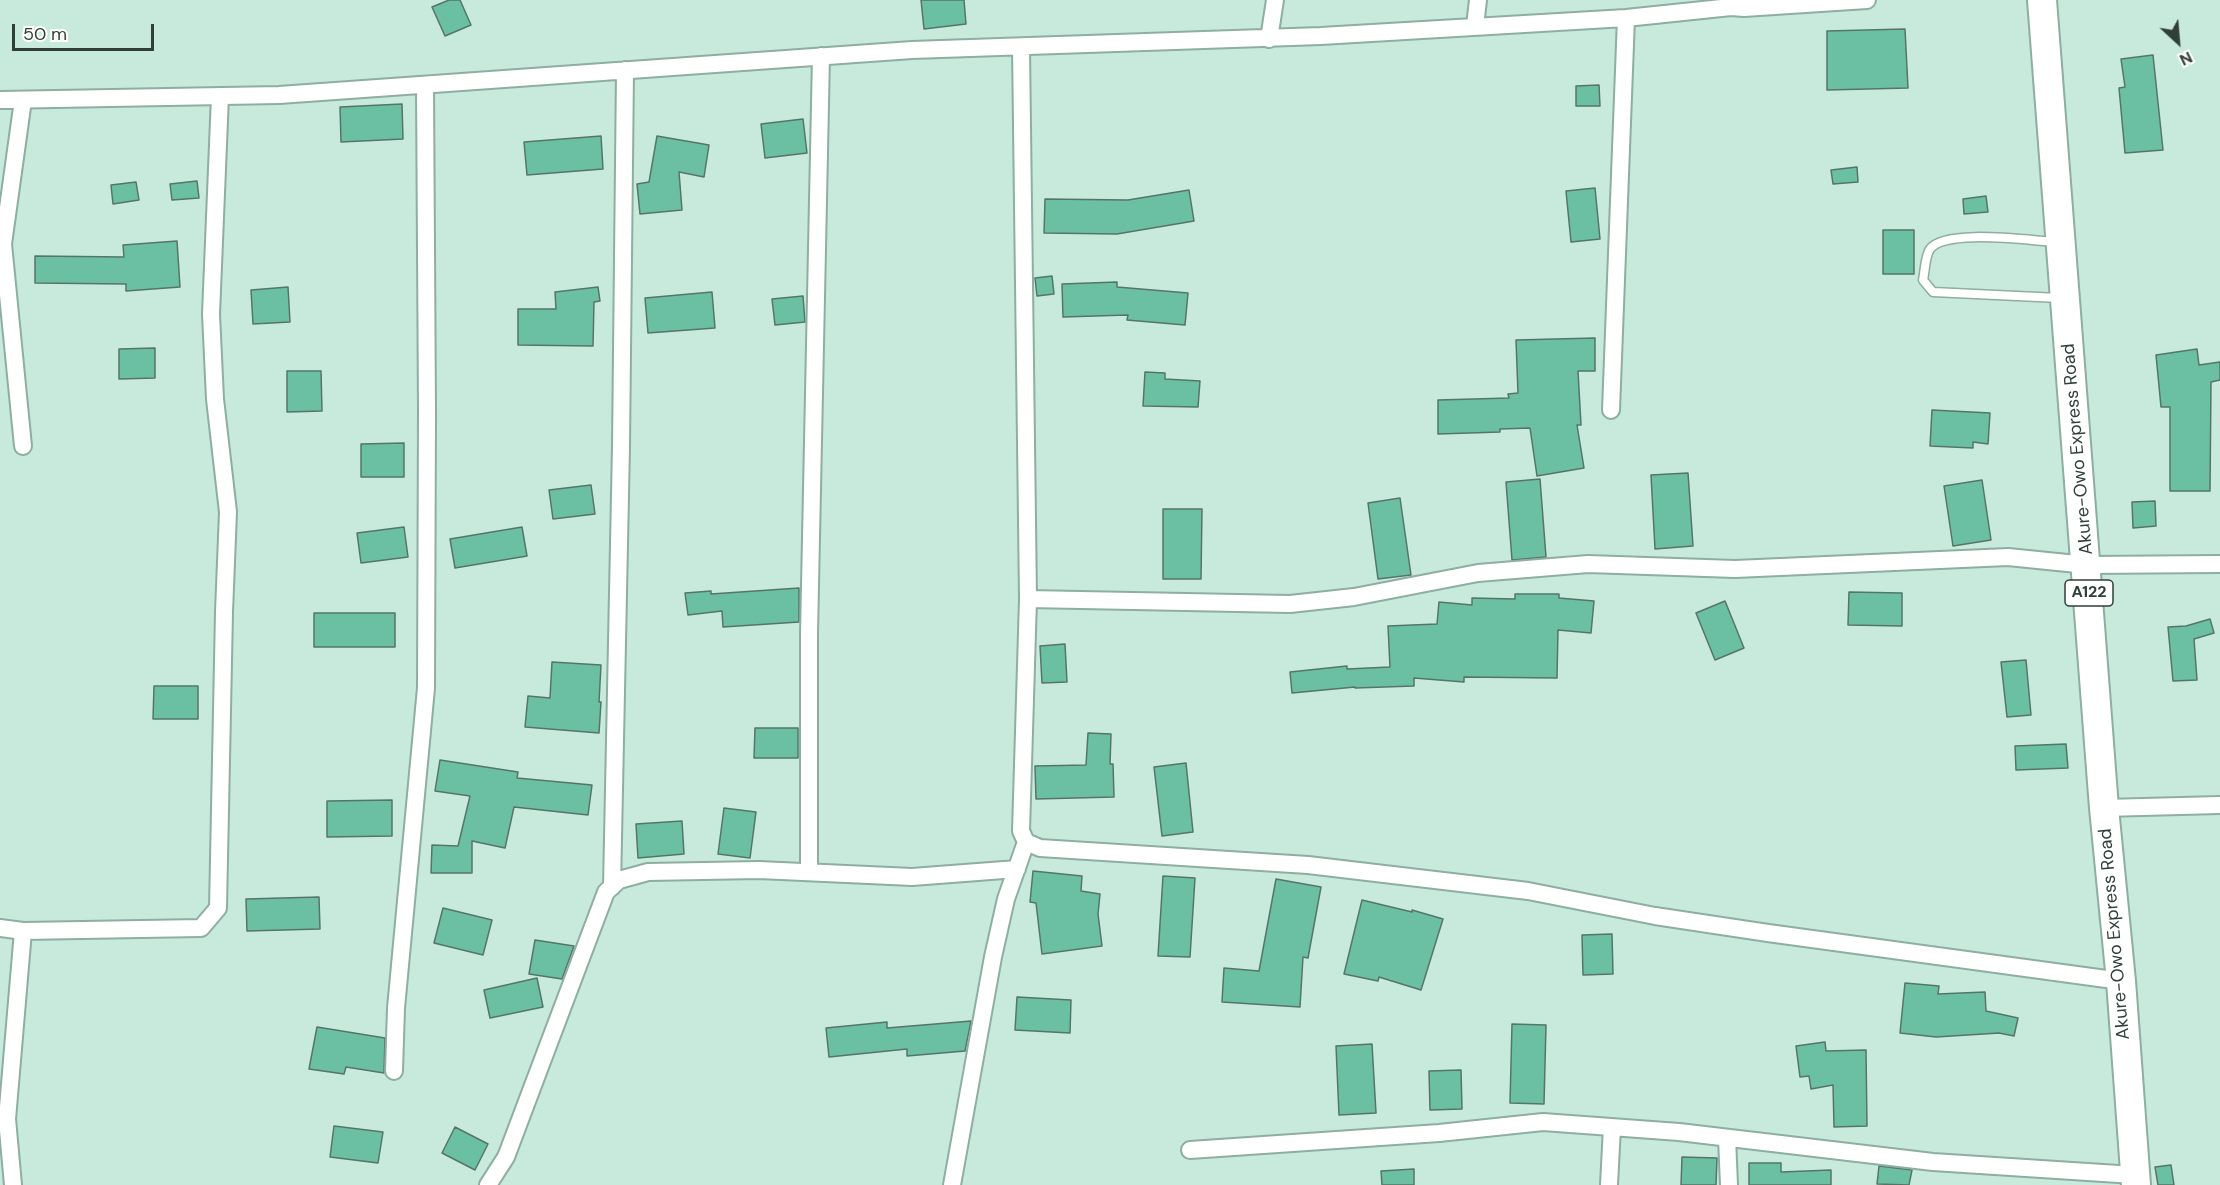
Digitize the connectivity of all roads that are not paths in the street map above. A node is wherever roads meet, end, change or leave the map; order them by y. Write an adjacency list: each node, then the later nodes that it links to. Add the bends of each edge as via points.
1 (1275, 0): 8 (street)
2 (1478, 0): 7 (street)
3 (1867, 0): 5 (street, via 1757,8)
4 (2042, 0): 16 (highway, Akure-Owo Express Road / A122)
5 (1731, 4): 6 (street)
6 (1626, 18): 7 (street); 18 (street)
7 (1475, 26): 8 (street)
8 (1269, 39): 9 (street)
9 (1021, 47): 10 (street); 22 (street)
10 (820, 56): 11 (street); 27 (street, via 809,622)
11 (625, 70): 12 (street); 28 (street)
12 (425, 85): 13 (street); 32 (street, via 426,688 396,1008)
13 (220, 96): 15 (street); 30 (street, via 211,314 215,399 228,512 218,908 201,928)
14 (0, 100): 15 (street)
15 (23, 100): 19 (street, via 3,244)
16 (2061, 243): 17 (highway, Akure-Owo Express Road / A122); 17 (lane, via 1962,236 1938,242 1929,249 1923,280 1933,292)
17 (2066, 299): 21 (highway, Akure-Owo Express Road / A122)
18 (1611, 410)
19 (23, 446)
20 (2220, 564): 21 (street)
21 (2087, 565): 22 (street, via 2008,557 1735,569 1588,564 1478,573 1354,597 1290,604); 24 (highway, Akure-Owo Express Road / A122)
22 (1028, 599): 25 (street, via 1021,831)
23 (2220, 805): 24 (street)
24 (2104, 808): 31 (highway, Akure-Owo Express Road / A122)
25 (1026, 842): 26 (street); 31 (street, via 1040,848 1308,865 1528,891 1745,930)
26 (1017, 869): 27 (street, via 912,877); 39 (street, via 993,957)
27 (809, 872): 28 (street, via 648,872 619,880)
28 (612, 887): 38 (street, via 606,892 506,1156)
29 (0, 928): 30 (street)
30 (23, 931): 37 (street, via 7,1119)
31 (2121, 981): 36 (highway, Akure-Owo Express Road / A122)
32 (394, 1071)
33 (1612, 1127): 34 (street); 35 (street, via 1543,1122); 40 (street)
34 (1727, 1138): 36 (street); 41 (street)
35 (1190, 1150)
36 (2135, 1180)
37 (13, 1185)
38 (488, 1185)
39 (952, 1185)
40 (1609, 1185)
41 (1729, 1185)

